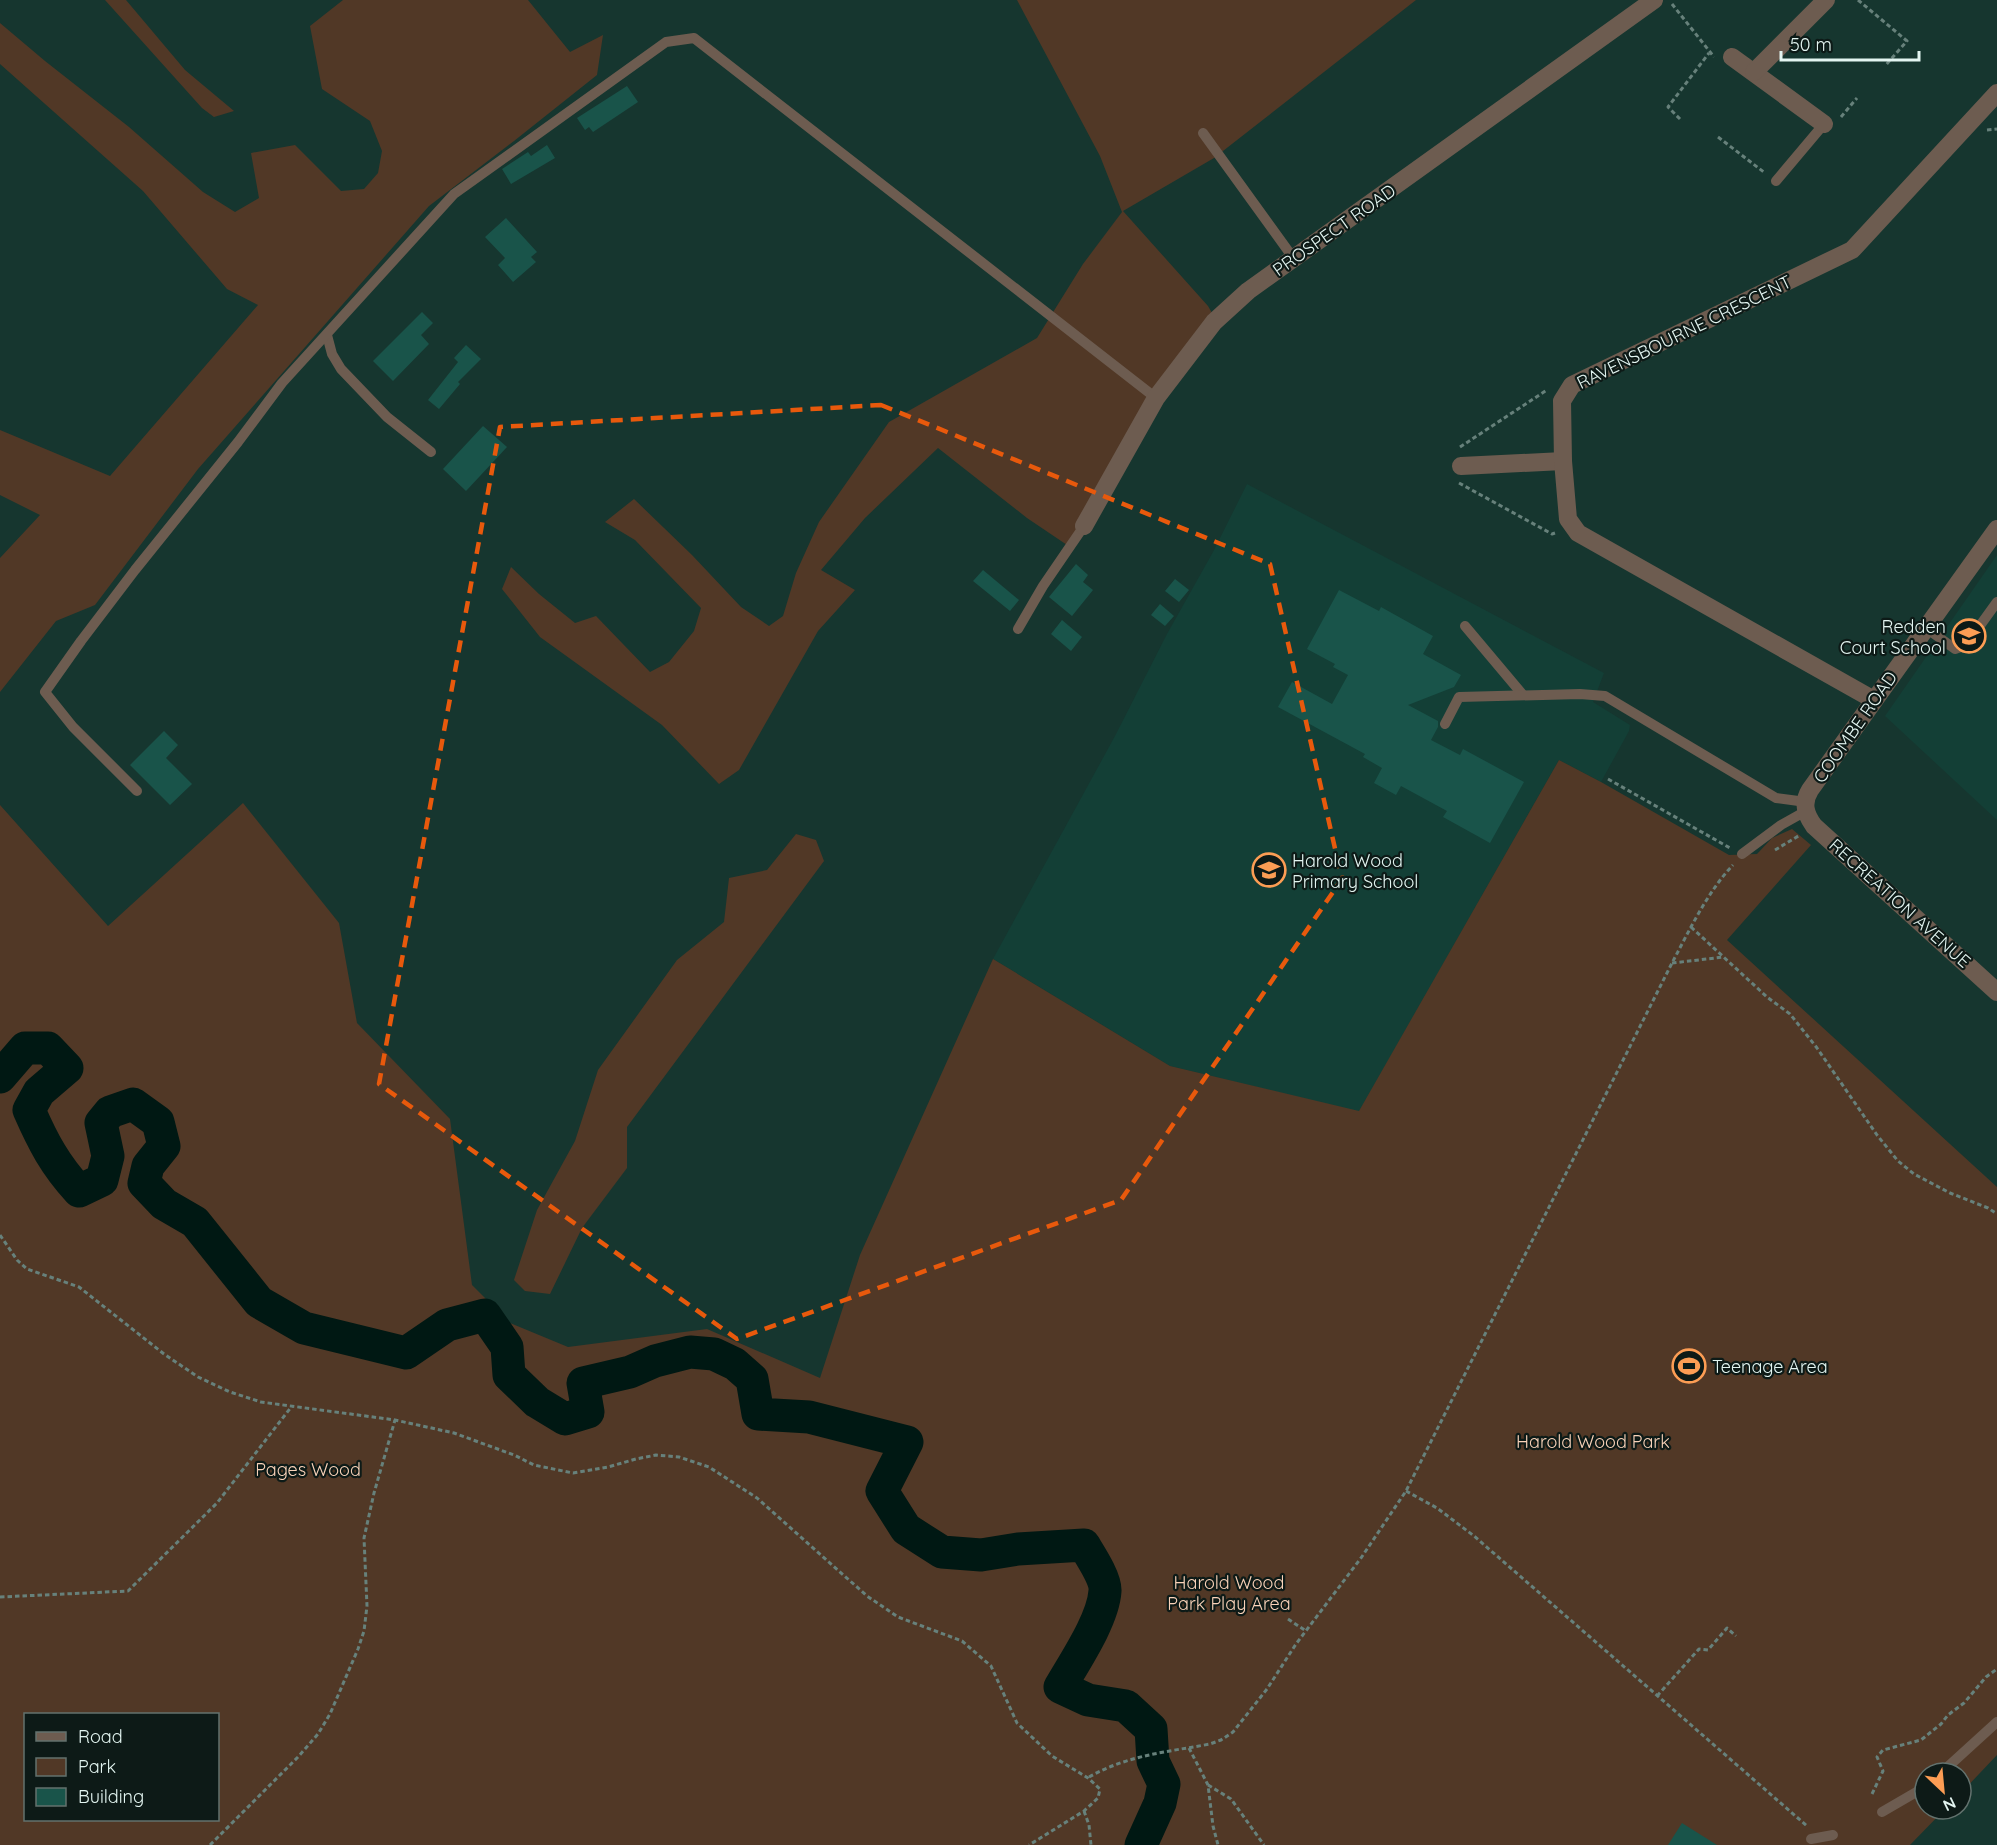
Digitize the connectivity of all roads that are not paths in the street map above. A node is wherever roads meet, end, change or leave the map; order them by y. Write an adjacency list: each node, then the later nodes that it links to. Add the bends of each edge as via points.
1 (1654, 0): 9 (street, PROSPECT ROAD)
2 (1826, 0): 4 (street)
3 (1732, 57): 4 (street)
4 (1754, 72): 6 (street)
5 (1997, 93): 13 (street, RAVENSBOURNE CRESCENT, via 1852,250 1572,385 1562,401)
6 (1824, 124): 8 (lane)
7 (1203, 133): 9 (lane)
8 (1776, 182)
9 (1294, 259): 11 (street, PROSPECT ROAD, via 1248,291 1214,322)
10 (327, 334): 11 (lane, via 454,194 666,42 694,38); 12 (lane, via 332,354 342,369 387,417); 24 (lane, via 282,383 45,692)
11 (1156, 398): 15 (street, PROSPECT ROAD)
12 (431, 452)
13 (1563, 461): 14 (street); 22 (street, RAVENSBOURNE CRESCENT, via 1568,519 1578,532)
14 (1461, 466)
15 (1084, 526): 20 (lane)
16 (1997, 529): 19 (street, COOMBE ROAD)
17 (1997, 602): 19 (lane, via 1966,645 1955,650)
18 (1465, 626): 21 (lane)
19 (1926, 628): 22 (street, COOMBE ROAD)
20 (1018, 629)
21 (1522, 695): 23 (lane, via 1459,697); 25 (lane, via 1605,696)
22 (1874, 700): 25 (street, COOMBE ROAD, via 1810,790)
23 (1445, 724)
24 (137, 791)
25 (1808, 813): 26 (lane, via 1780,825); 27 (street, RECREATION AVENUE)
26 (1742, 854)
27 (1997, 992)
28 (1997, 1722): 29 (lane)
29 (1954, 1761)
30 (1913, 1793): 31 (lane)
31 (1882, 1812)
32 (1833, 1835): 33 (lane)
33 (1811, 1839)

